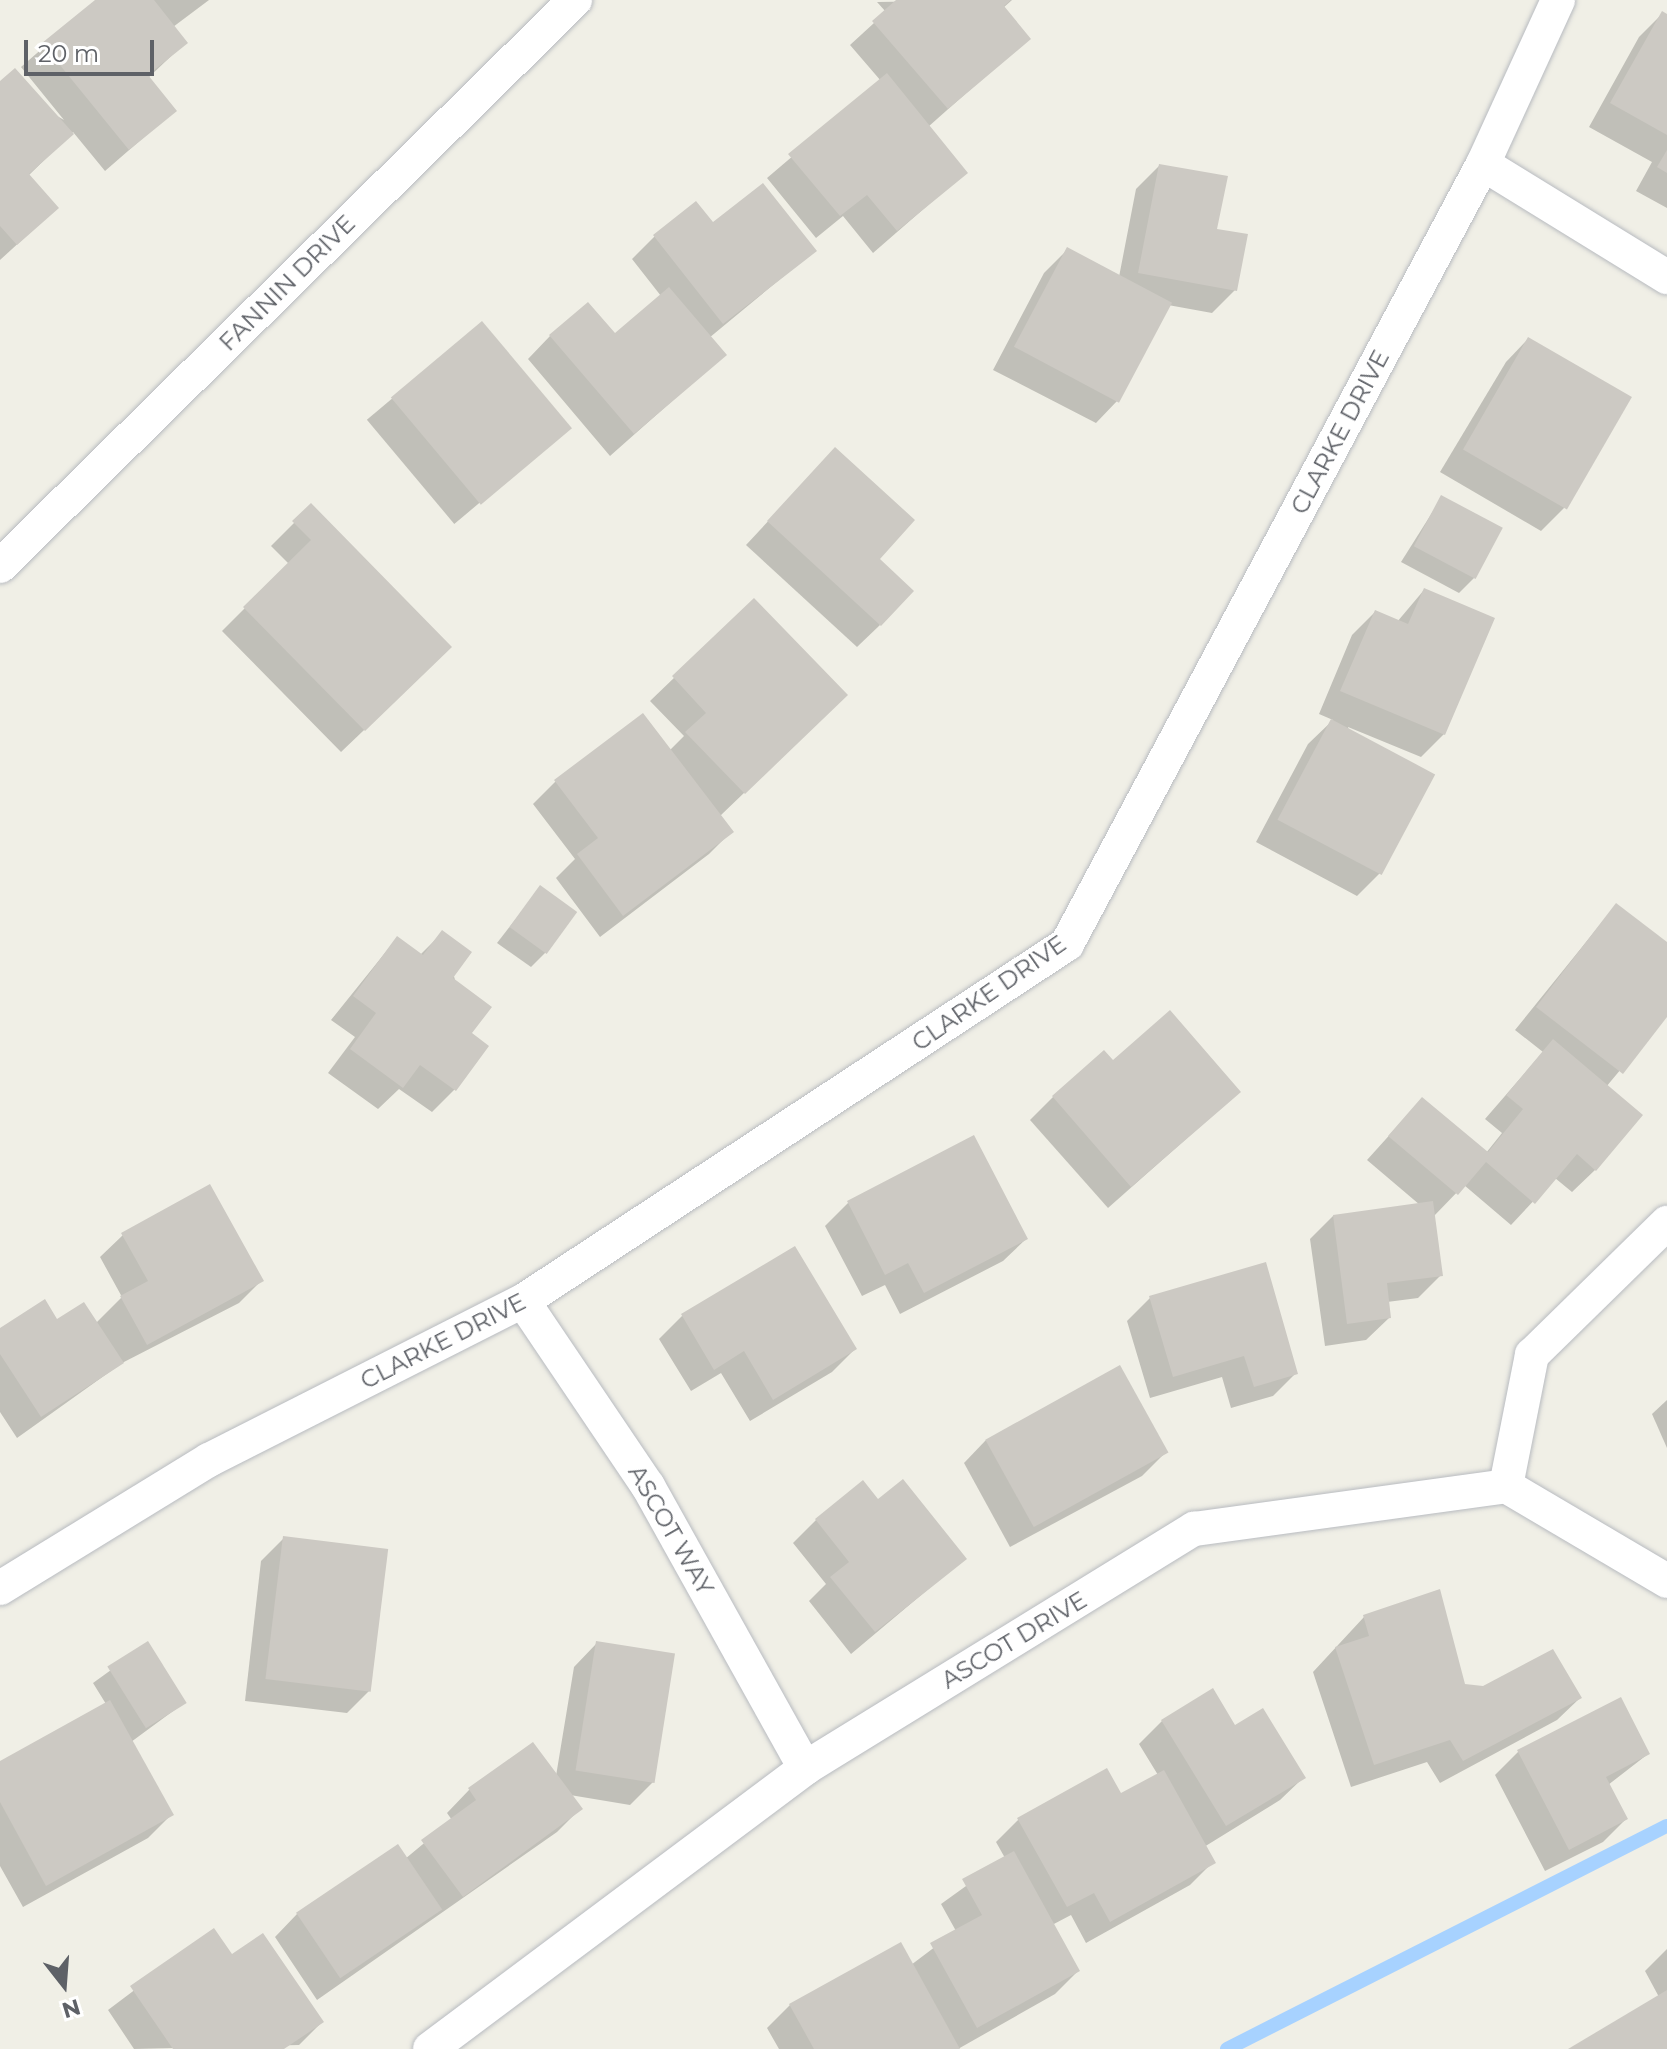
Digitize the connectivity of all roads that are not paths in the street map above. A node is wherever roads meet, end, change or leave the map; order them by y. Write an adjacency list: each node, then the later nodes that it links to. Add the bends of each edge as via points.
1 (575, 0): 5 (street, FANNIN DRIVE)
2 (1558, 0): 3 (street, CLARKE DRIVE)
3 (1483, 164): 4 (street); 7 (street, CLARKE DRIVE, via 1067,944)
4 (1667, 277)
5 (0, 566)
6 (1667, 1223): 8 (street, via 1532,1355)
7 (523, 1301): 10 (street, CLARKE DRIVE, via 209,1460); 11 (street, ASCOT WAY, via 648,1486)
8 (1506, 1486): 9 (street); 11 (street, ASCOT DRIVE, via 1194,1529)
9 (1667, 1581)
10 (0, 1588)
11 (805, 1768): 12 (street, ASCOT DRIVE)
12 (430, 2049)

